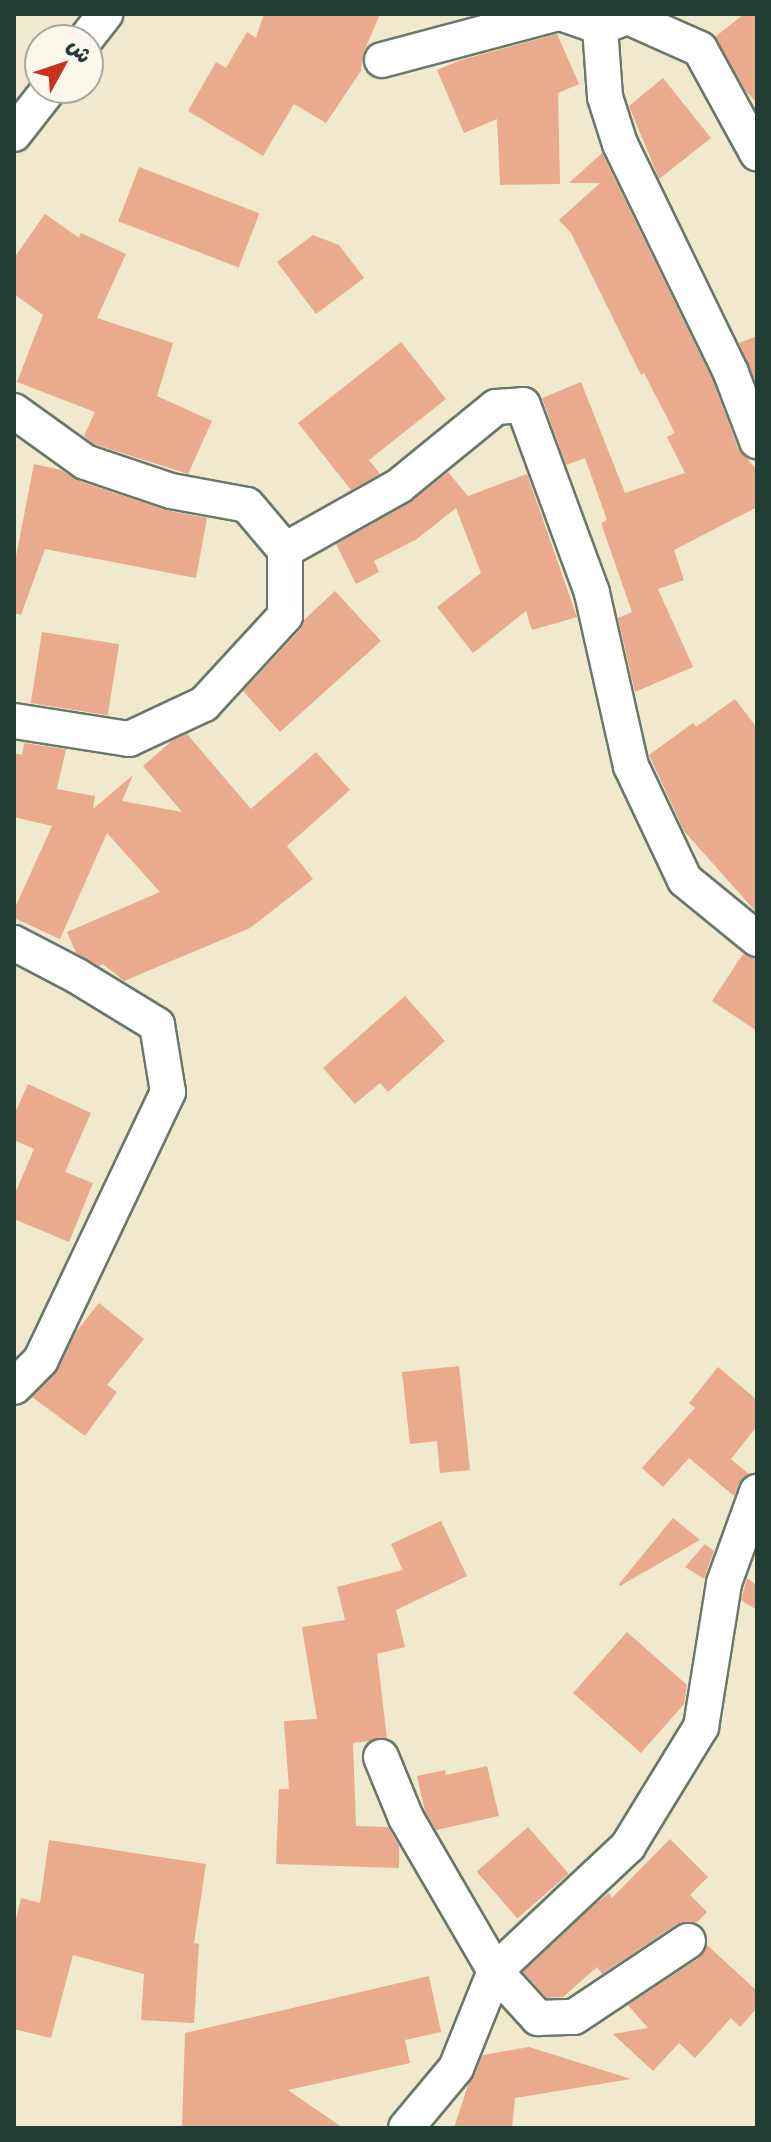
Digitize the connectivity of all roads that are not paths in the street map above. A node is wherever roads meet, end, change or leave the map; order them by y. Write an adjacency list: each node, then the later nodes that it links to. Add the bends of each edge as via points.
1 (555, 14): 4 (street)
2 (563, 14): 3 (street)
3 (600, 27): 7 (street, via 628,17 700,49); 9 (street, via 605,97 620,144 731,373)
4 (382, 60)
5 (37, 104): 6 (street)
6 (14, 134)
7 (757, 153)
8 (14, 411): 10 (street, via 85,462 171,491 247,505)
9 (757, 441)
10 (285, 550): 11 (street, via 285,616 204,704 129,739); 12 (street, via 399,486 496,407 523,405 592,593 631,766 685,880)
11 (14, 721)
12 (757, 939)
13 (14, 943): 14 (street, via 157,1025 168,1092 41,1360)
14 (14, 1387)
15 (757, 1492): 18 (street, via 724,1583 701,1727 628,1846)
16 (381, 1757): 18 (street, via 406,1818)
17 (688, 1941): 18 (street, via 574,2017 538,2018)
18 (495, 1971): 19 (street, via 456,2068)
19 (406, 2128)

